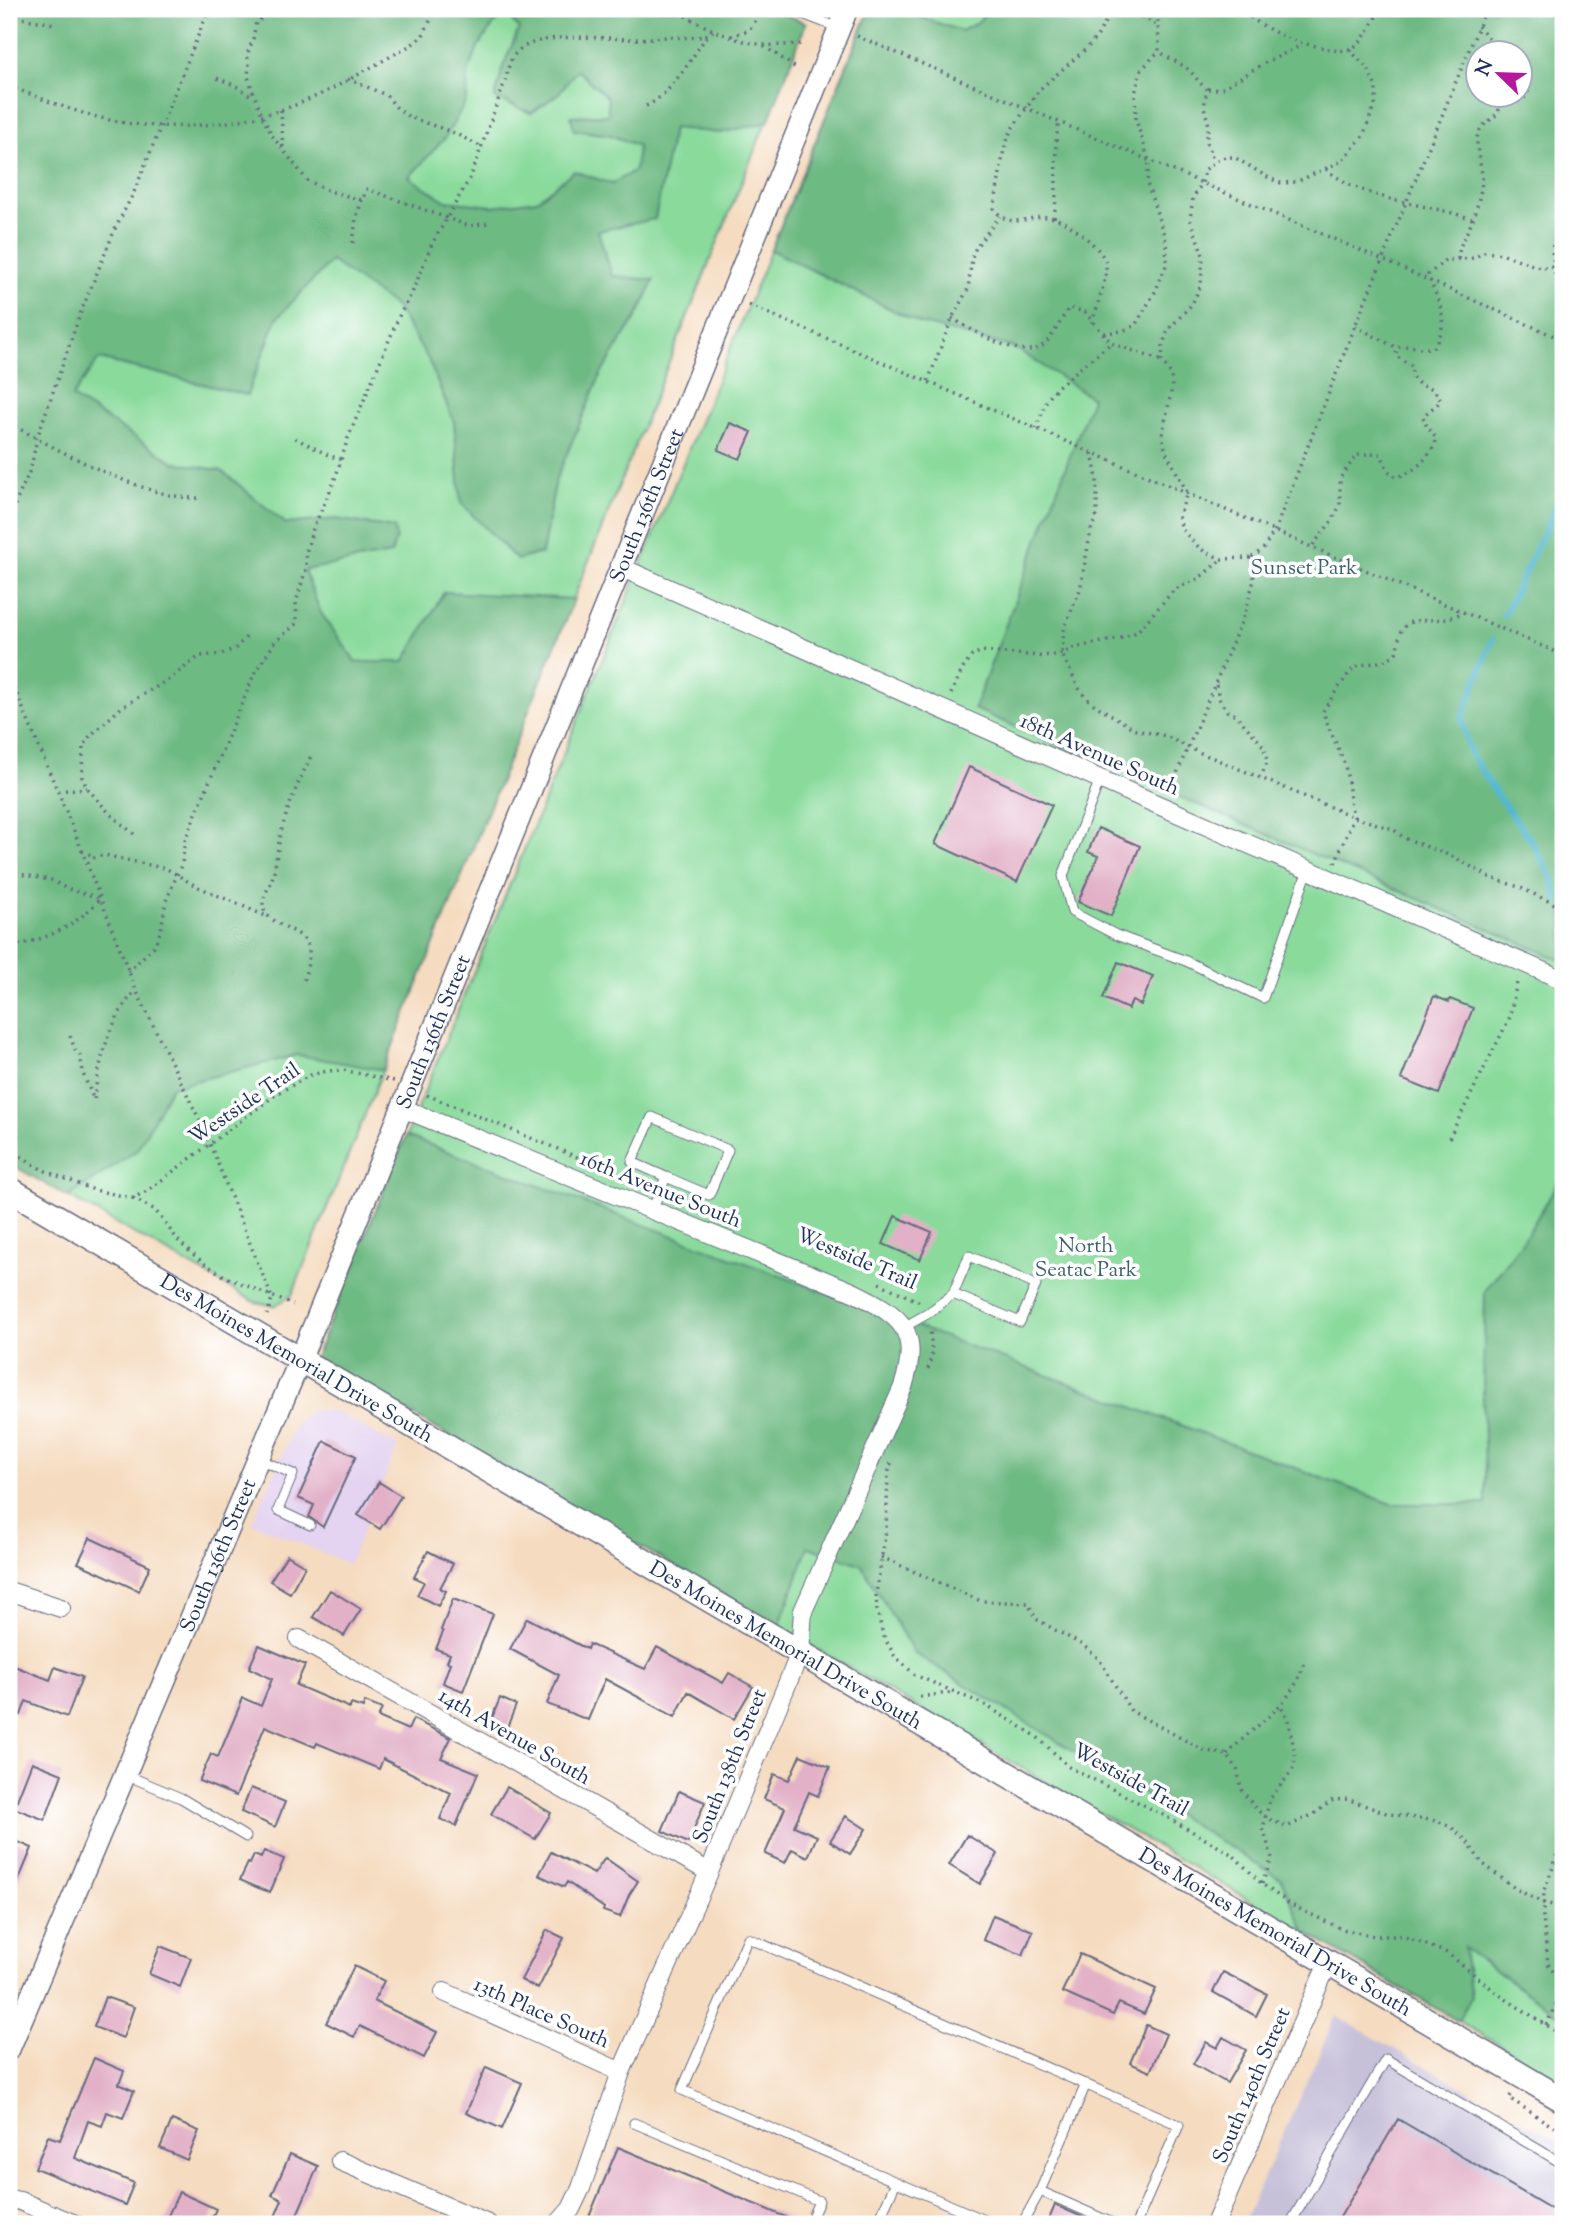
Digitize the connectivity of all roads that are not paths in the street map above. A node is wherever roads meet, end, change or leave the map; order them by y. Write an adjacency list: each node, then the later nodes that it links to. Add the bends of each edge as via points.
1 (790, 9): 2 (lane)
2 (843, 19): 3 (street, South 136th Street)
3 (620, 567): 4 (street, 18th Avenue South); 7 (street, South 136th Street)
4 (1100, 779): 5 (street, 18th Avenue South); 5 (lane, via 1063,876 1072,912 1116,935 1186,961 1263,998)
5 (1308, 870): 6 (street, 18th Avenue South)
6 (1563, 980)
7 (402, 1108): 10 (street, 16th Avenue South); 13 (street, South 136th Street)
8 (666, 1177): 8 (lane, via 709,1195 729,1150 652,1117 632,1162); 10 (lane)
9 (9, 1189): 13 (main road, Des Moines Memorial Drive South)
10 (652, 1210): 12 (street, 16th Avenue South, via 853,1292)
11 (953, 1294): 11 (lane, via 969,1256 1036,1285 1020,1322); 12 (lane, via 927,1314)
12 (902, 1323): 19 (street, South 138th Street, via 911,1355 903,1387 803,1611)
13 (300, 1360): 14 (street, South 136th Street); 19 (main road, Des Moines Memorial Drive South)
14 (257, 1459): 15 (lane, via 293,1475 278,1510); 20 (street, South 136th Street)
15 (310, 1525)
16 (9, 1591): 17 (street)
17 (61, 1608)
18 (299, 1639): 22 (street, 14th Avenue South)
19 (800, 1653): 22 (street, South 138th Street); 23 (main road, Des Moines Memorial Drive South)
20 (124, 1774): 21 (lane, via 181,1798); 25 (street, South 136th Street)
21 (246, 1837)
22 (709, 1872): 26 (street, South 138th Street)
23 (1328, 1963): 28 (main road, Des Moines Memorial Drive South); 44 (street, South 140th Street)
24 (444, 1992): 26 (street, 13th Place South)
25 (9, 2049)
26 (621, 2072): 37 (street, South 138th Street, via 581,2189)
27 (1086, 2084): 32 (lane, via 748,1938 682,2090); 33 (lane); 43 (lane, via 1179,2125)
28 (1563, 2100)
29 (634, 2123): 38 (lane, via 819,2201)
30 (340, 2161): 36 (street)
31 (1563, 2164): 45 (lane, via 1386,2059)
32 (895, 2182): 39 (lane); 40 (lane)
33 (1040, 2191): 41 (lane); 42 (lane)
34 (9, 2199): 35 (street)
35 (75, 2224)
36 (488, 2224)
37 (558, 2224)
38 (809, 2224)
39 (877, 2224)
40 (993, 2224)
41 (1022, 2224)
42 (1115, 2224)
43 (1136, 2224)
44 (1215, 2224)
45 (1290, 2224)

